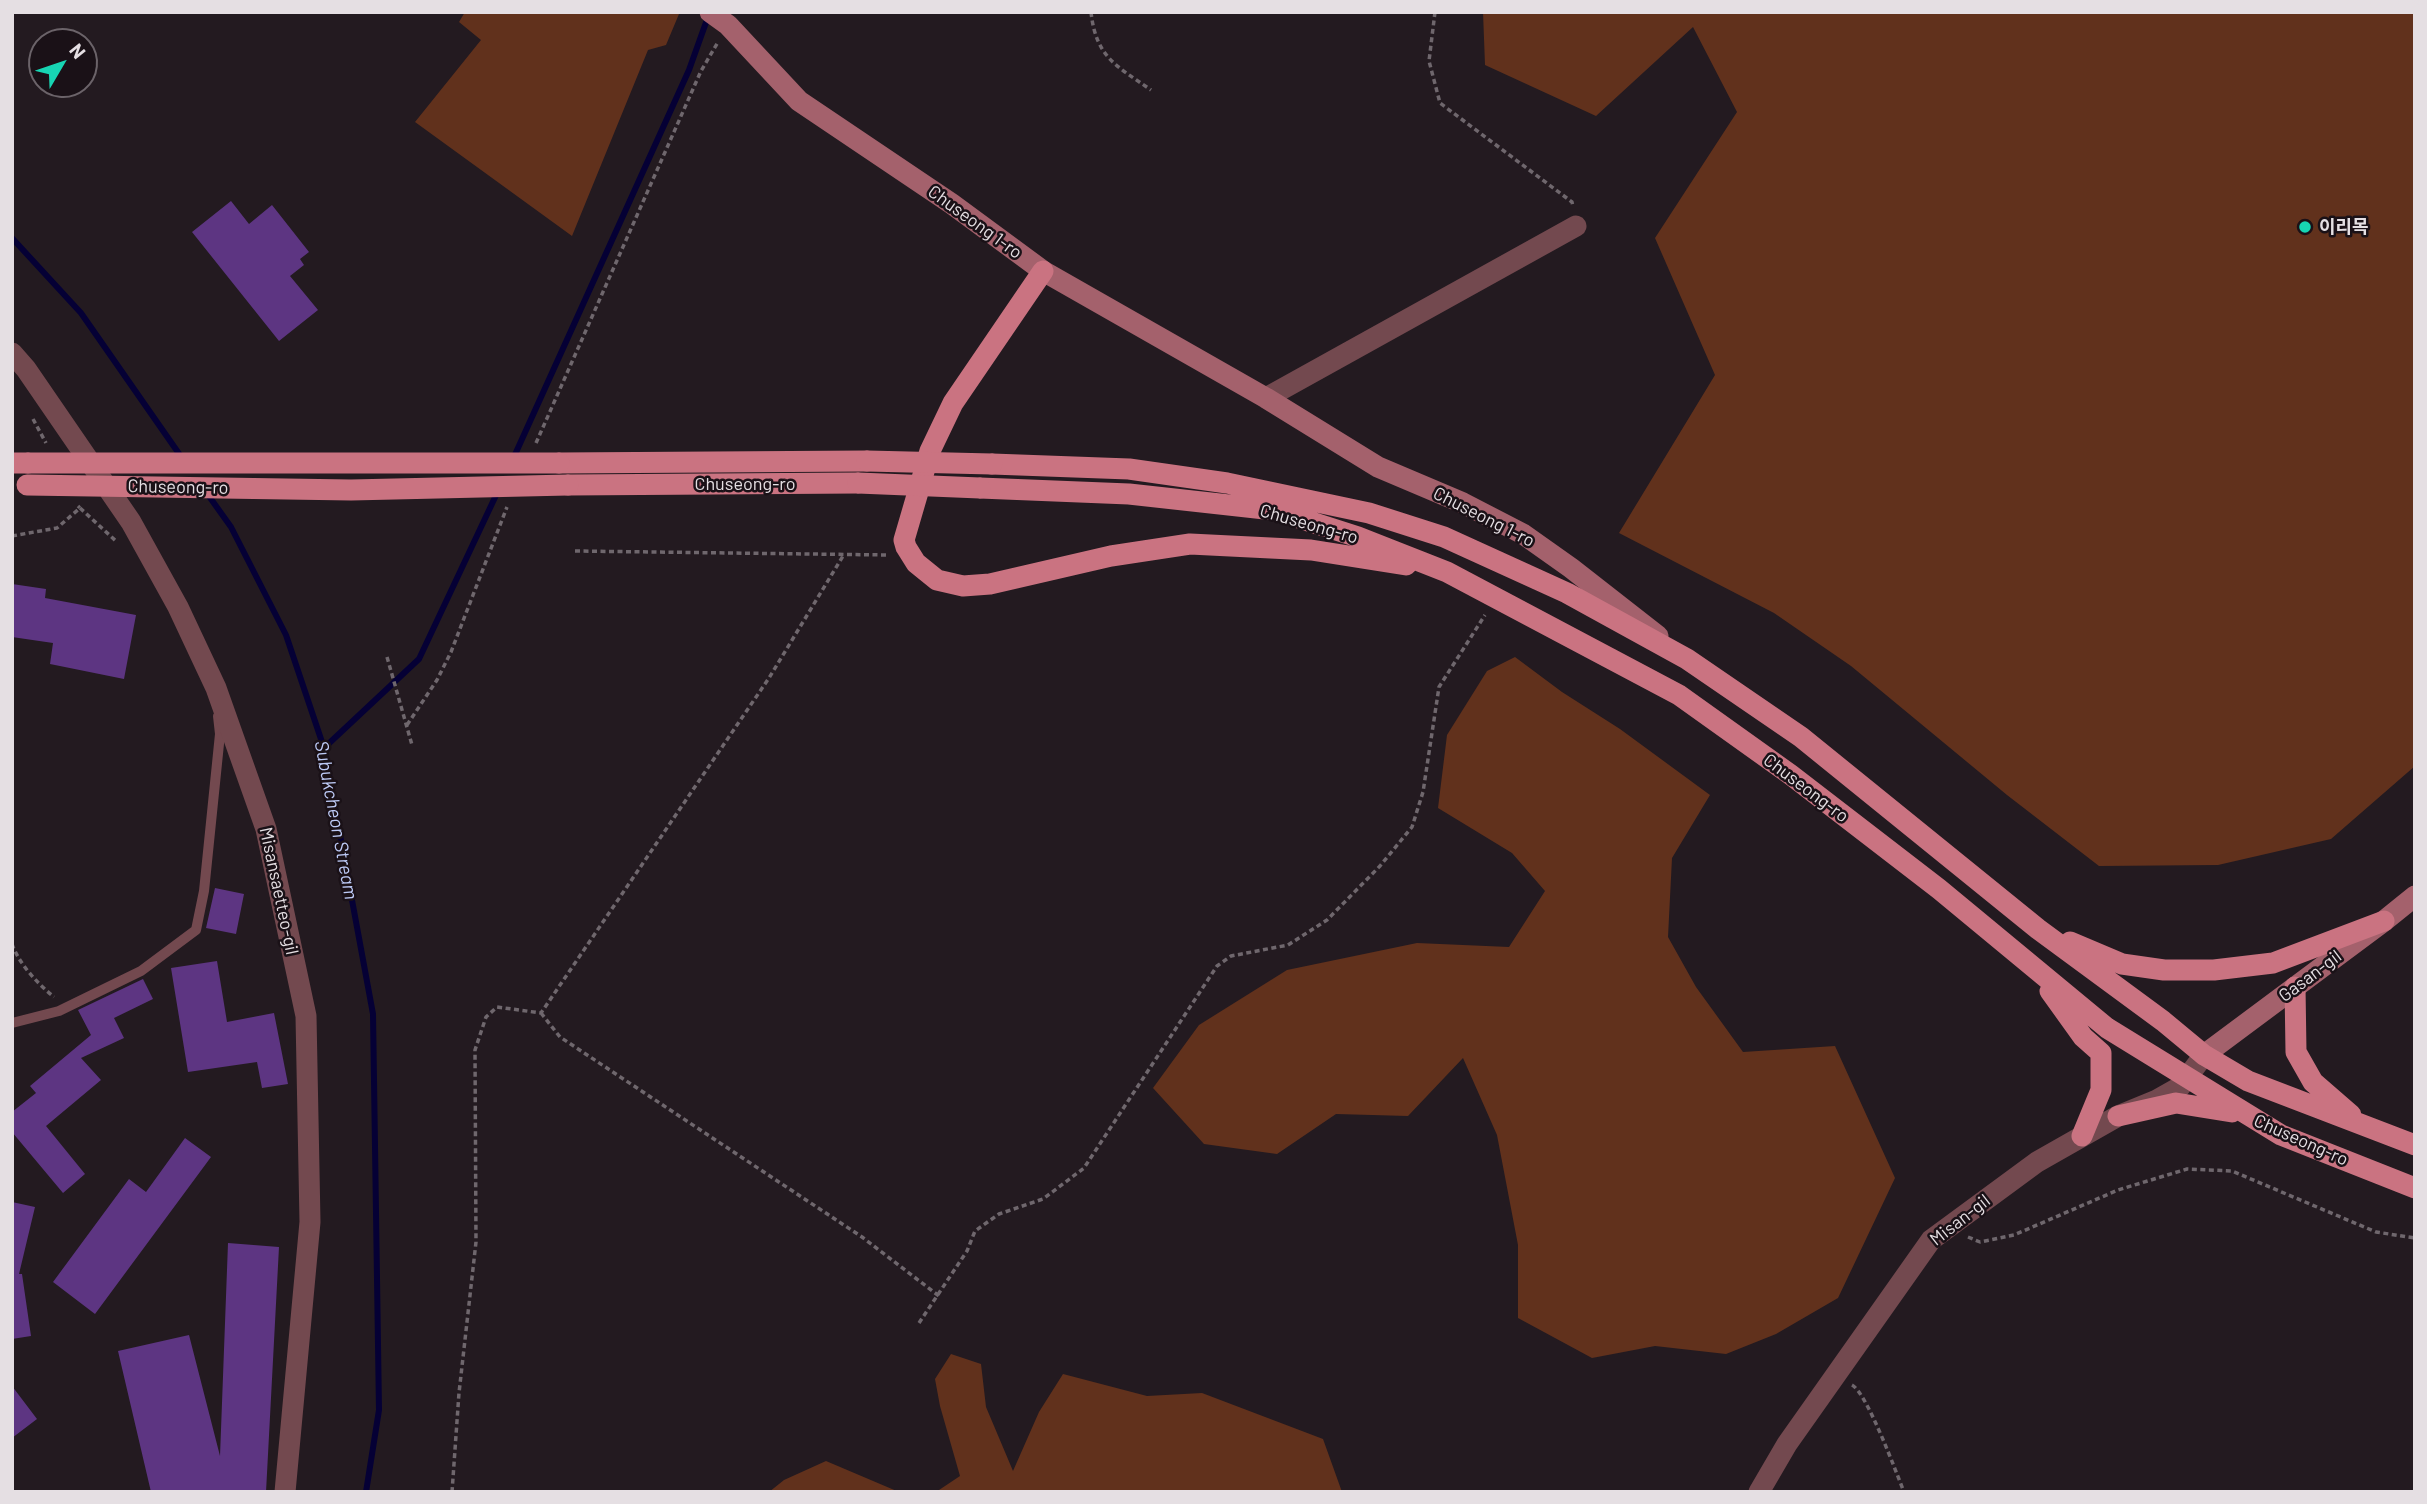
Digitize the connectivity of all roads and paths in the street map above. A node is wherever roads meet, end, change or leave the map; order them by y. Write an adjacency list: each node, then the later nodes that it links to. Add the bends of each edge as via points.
1 (1091, 12): 4 (path, via 1098,45 1108,59)
2 (1435, 12): 5 (path, via 1429,61 1440,103 1572,202)
3 (721, 17): 6 (street, Chuseong 1-ro, via 799,101); 9 (path)
4 (1151, 90)
5 (1576, 226): 8 (street)
6 (1043, 271): 8 (street, Chuseong 1-ro); 13 (main road, via 953,403 930,451 904,540)
7 (12, 354): 20 (street, Misansaetteo-gil, via 131,522)
8 (1266, 398): 19 (street, Chuseong 1-ro, via 1378,467 1522,534)
9 (531, 452)
10 (20, 463): 19 (main road, Chuseong-ro, bridge, via 867,461 1129,469 1227,483 1369,513 1444,537 1567,593)
11 (20, 485): 16 (main road, Chuseong-ro, bridge, via 351,490 858,483 1129,494 1274,510)
12 (509, 503): 21 (path, via 451,652)
13 (906, 547): 15 (path, via 890,555); 16 (main road, via 916,563 937,580 963,586 1190,544 1311,550)
14 (575, 551): 15 (path)
15 (843, 556): 30 (path, via 769,678)
16 (1447, 572): 17 (main road, Chuseong-ro)
17 (1497, 599): 27 (main road, Chuseong-ro, via 1679,695 1802,783); 42 (path, via 1439,687 1423,792 1412,827 1327,920 1288,945 1231,956 1217,966 1084,1168 1043,1199 999,1214 975,1231)
18 (387, 657): 21 (path)
19 (1687, 659): 25 (main road, Chuseong-ro, via 1801,737)
20 (216, 688): 29 (lane, via 220,734 204,891 195,930 141,971); 45 (street, Misansaetteo-gil, via 266,829 306,1016 310,1222)
21 (407, 725): 22 (path)
22 (412, 745)
23 (2415, 896): 24 (street, Gasan-gil)
24 (2384, 921): 25 (main road, via 2273,963 2214,970 2122,964); 28 (street, Gasan-gil)
25 (2038, 929): 32 (main road, Chuseong-ro)
26 (12, 944): 29 (path, via 41,986)
27 (2032, 967): 33 (main road, Chuseong-ro, via 2107,1028); 37 (main road, via 2083,1037 2101,1054 2101,1090)
28 (2295, 987): 32 (street, Gasan-gil); 36 (main road, via 2296,1052 2313,1082)
29 (66, 1008): 31 (lane)
30 (541, 1013): 42 (path, via 560,1037 862,1237); 46 (path, via 496,1007 486,1017 475,1050 476,1242)
31 (12, 1023)
32 (2204, 1055): 33 (street, Misan-gil); 36 (main road, Chuseong-ro, via 2248,1080)
33 (2186, 1078): 34 (main road, Chuseong-ro); 35 (street, Misan-gil, via 2180,1087 2157,1100)
34 (2245, 1115): 35 (main road, via 2176,1103); 39 (main road, Chuseong-ro, via 2281,1135)
35 (2118, 1116): 37 (street, Misan-gil)
36 (2363, 1125): 38 (main road, Chuseong-ro)
37 (2082, 1136): 40 (street, Misan-gil, via 2037,1162)
38 (2415, 1145)
39 (2415, 1188)
40 (1948, 1227): 41 (path, via 1980,1242 2014,1235 2118,1190 2187,1169 2232,1171 2376,1232); 44 (street, Misan-gil, via 1931,1240)
41 (2415, 1238)
42 (939, 1296): 43 (path)
43 (919, 1323)
44 (1835, 1376): 47 (street, Misan-gil); 48 (path, via 1858,1388)
45 (285, 1492)
46 (452, 1492)
47 (1759, 1492)
48 (1904, 1492)

